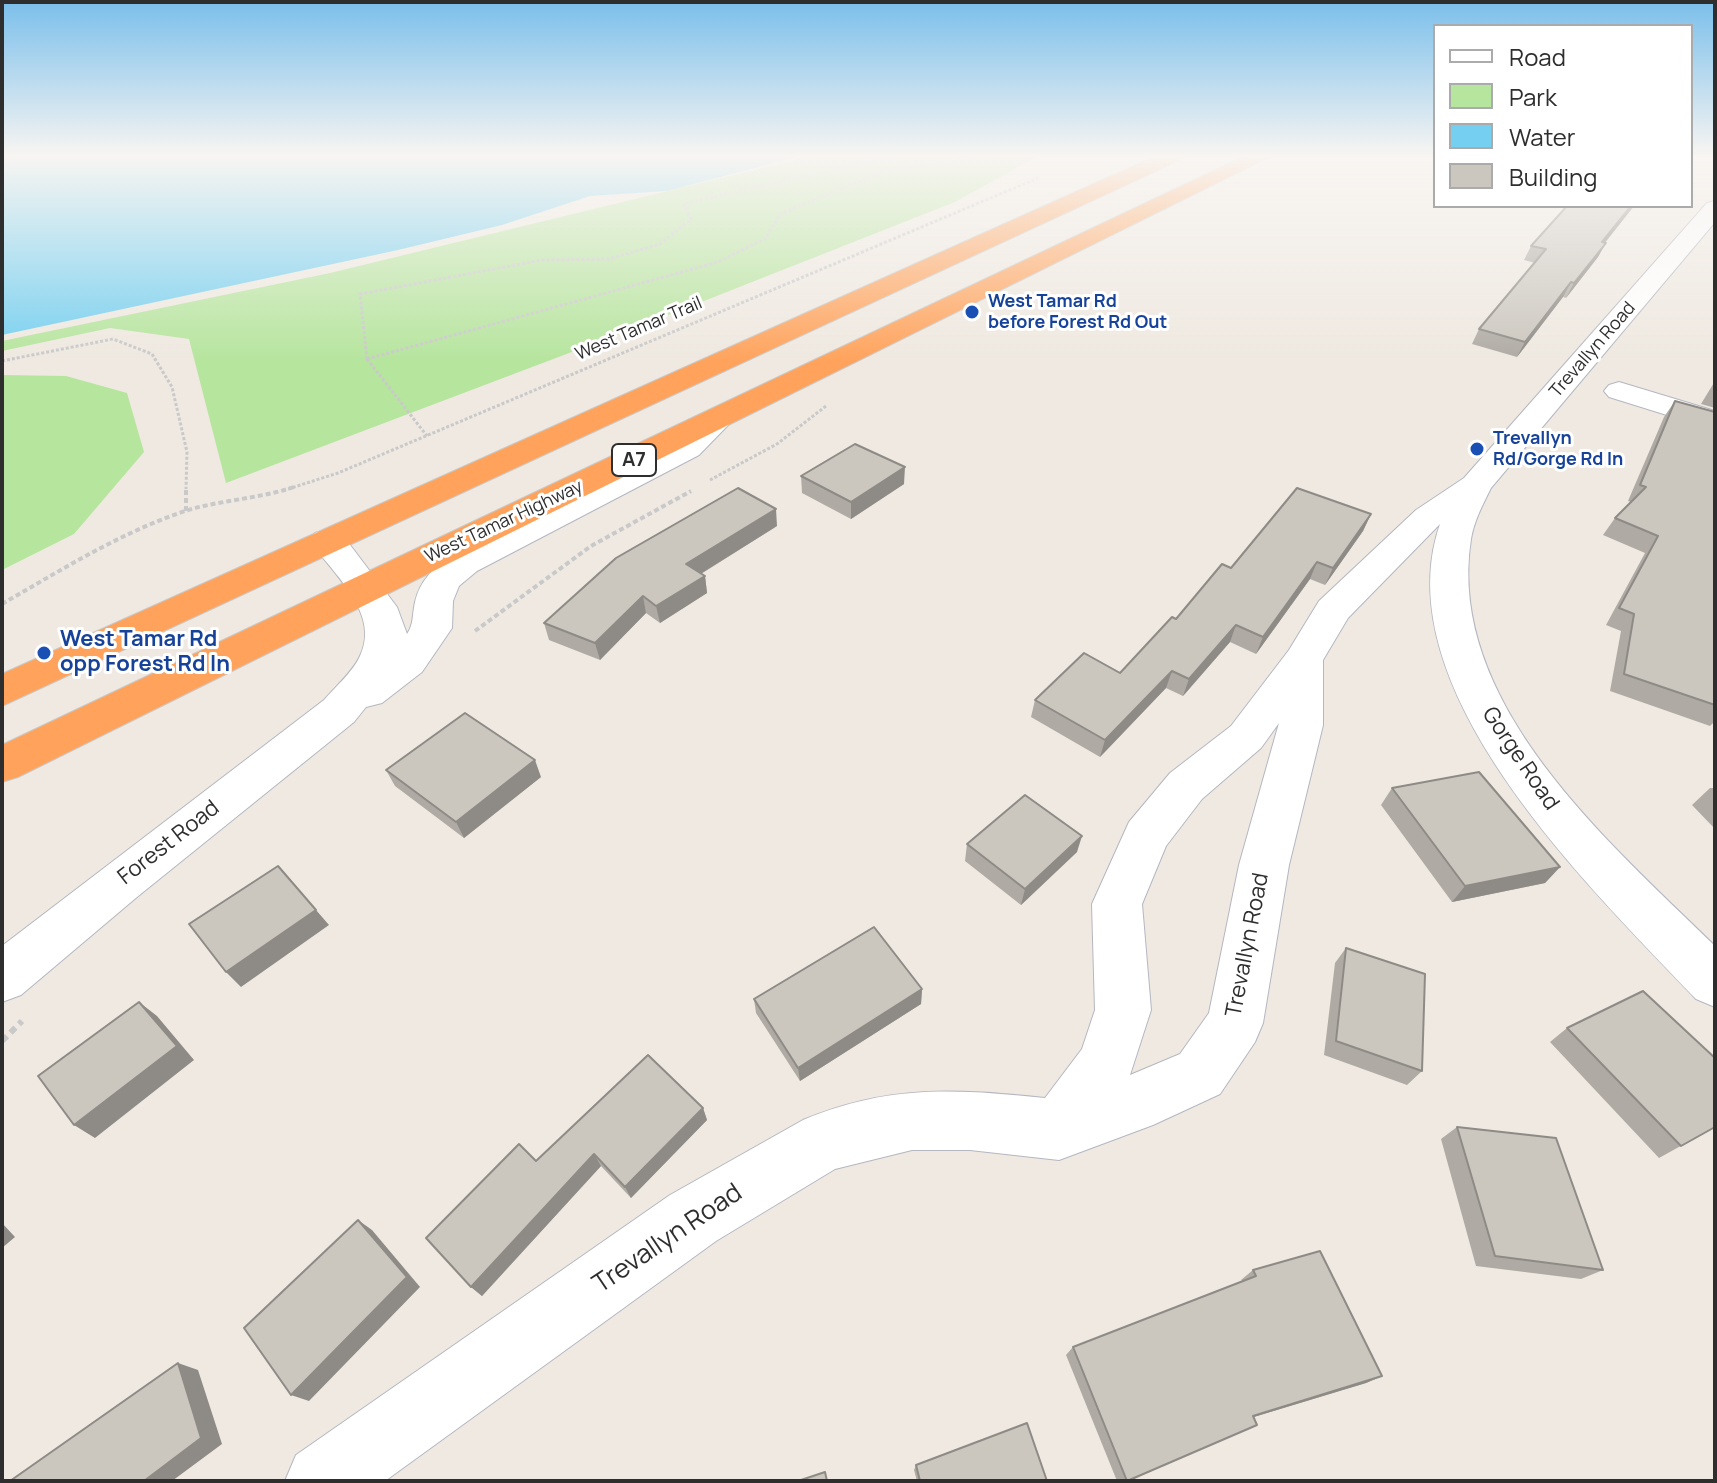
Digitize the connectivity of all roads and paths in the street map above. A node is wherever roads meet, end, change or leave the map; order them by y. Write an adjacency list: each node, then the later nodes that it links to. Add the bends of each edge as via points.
1 (686, 223): 7 (path, via 660,244 609,259 542,260 360,294)
2 (775, 223): 7 (path, via 766,238 718,262)
3 (931, 223): 13 (path, West Tamar Trail)
4 (1025, 223): 18 (highway, A7)
5 (1122, 223): 11 (highway, West Tamar Highway / A7)
6 (1702, 223): 15 (street, Trevallyn Road)
7 (367, 359): 13 (path)
8 (2, 361): 17 (path, via 113,339 152,354 172,387 187,452)
9 (1619, 391): 12 (street)
10 (836, 398): 14 (path, via 777,444)
11 (720, 418): 19 (highway, West Tamar Highway / A7); 24 (street, Forest Road, via 688,448 464,563 442,581 432,628 408,662)
12 (1715, 421)
13 (427, 436): 17 (path, West Tamar Trail, via 267,496)
14 (707, 482)
15 (1476, 485): 22 (street, Trevallyn Road, via 1428,517 1333,610); 27 (street, Gorge Road, via 1453,541 1450,607 1479,696 1522,769 1560,819)
16 (693, 489): 21 (path, via 591,546)
17 (186, 511): 20 (path, West Tamar Trail, via 93,551)
18 (328, 541): 19 (street, Forest Road); 23 (highway, A7)
19 (365, 588): 24 (street, Forest Road, via 383,616 387,635 378,663); 25 (highway, West Tamar Highway / A7)
20 (2, 604)
21 (469, 636)
22 (1303, 660): 30 (street, Trevallyn Road, via 1246,737 1186,786 1146,836 1117,904 1123,1010 1106,1064); 30 (street, Trevallyn Road, via 1301,725 1264,865 1235,1023 1200,1074)
23 (2, 691)
24 (339, 711): 26 (street, Forest Road)
25 (2, 765)
26 (2, 978)
27 (1715, 982)
28 (25, 1019): 29 (path)
29 (2, 1041)
30 (1059, 1130): 31 (street, Trevallyn Road, via 912,1120 824,1141 693,1218)
31 (322, 1481)

